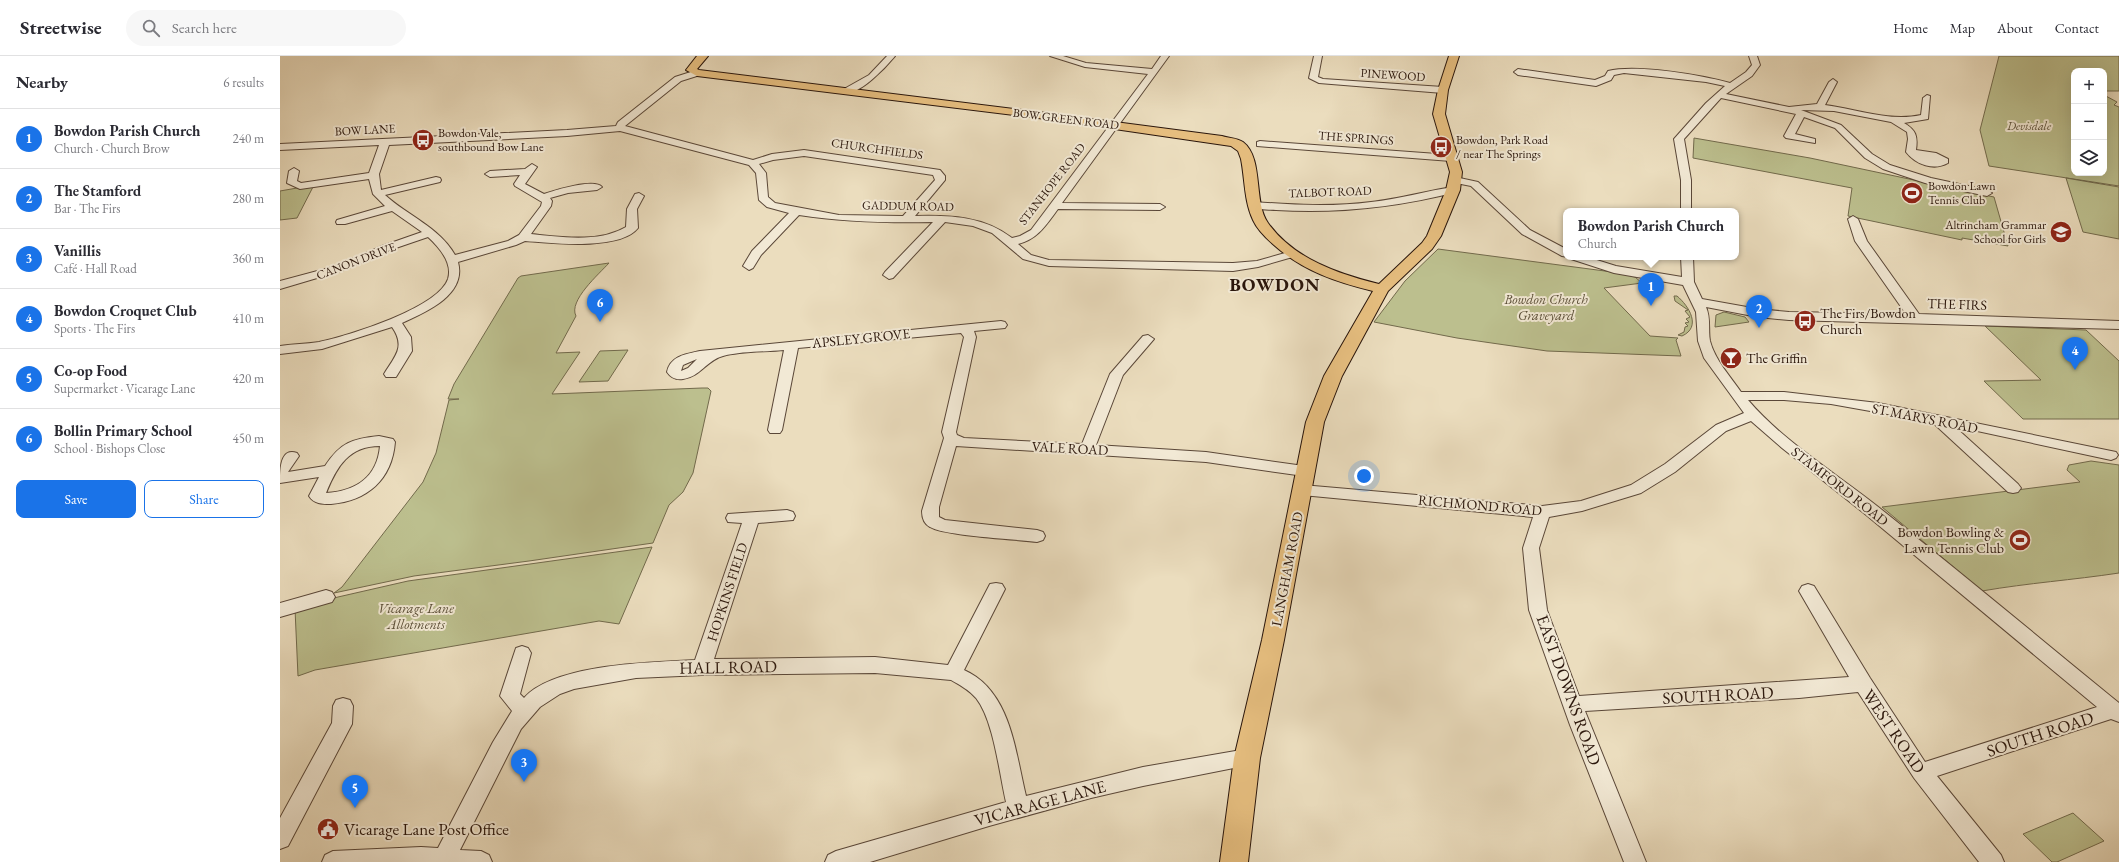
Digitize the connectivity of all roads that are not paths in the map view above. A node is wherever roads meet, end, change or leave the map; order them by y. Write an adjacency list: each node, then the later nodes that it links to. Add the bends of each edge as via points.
1 (703, 56): 10 (main road, via 691,70)
2 (891, 56): 16 (street, via 872,77)
3 (1054, 56): 8 (street, via 1085,64)
4 (1166, 56): 8 (street, STANHOPE ROAD)
5 (1318, 56): 11 (street, via 1313,78)
6 (1454, 56): 15 (main road)
7 (1753, 56): 13 (street, via 1756,65 1751,74)
8 (1154, 72): 23 (street, STANHOPE ROAD)
9 (1518, 72): 13 (street, via 1596,83 1608,78 1611,72 1624,71 1706,79)
10 (697, 73): 16 (main road, BOW GREEN ROAD); 24 (street, via 678,79 621,124)
11 (1318, 80): 14 (street); 15 (street, PINEWOOD)
12 (1833, 82): 19 (street)
13 (1730, 85): 17 (street)
14 (1304, 87)
15 (1443, 90): 30 (main road, via 1439,114)
16 (847, 91): 23 (main road, BOW GREEN ROAD)
17 (1719, 95): 20 (street); 46 (street, via 1679,139 1686,180)
18 (1927, 98): 22 (street, via 1925,116 1907,120)
19 (1820, 106): 20 (street, via 1805,105); 22 (street)
20 (1787, 110): 21 (street)
21 (1801, 114): 25 (street, via 1788,136); 38 (street, via 1841,128 1850,135 1861,151 1883,166 1901,173)
22 (1891, 119): 29 (street, via 1911,131)
23 (1116, 126): 42 (main road, BOW GREEN ROAD, via 1238,144 1242,148 1250,171); 43 (street, STANHOPE ROAD)
24 (620, 128): 26 (street, BOW LANE); 31 (street)
25 (1812, 140)
26 (384, 142): 28 (street, BOW LANE); 34 (street)
27 (1260, 144): 30 (street, THE SPRINGS)
28 (280, 148)
29 (1911, 152)
30 (1451, 158): 36 (main road, via 1456,172)
31 (753, 163): 47 (street, GADDUM ROAD, via 761,172 762,198 771,205); 50 (street, CHURCHFIELDS, via 772,157 804,153 936,172 940,180)
32 (294, 171): 34 (street, via 292,183 300,186)
33 (490, 174): 40 (street, via 529,169 519,184 527,191)
34 (374, 175): 39 (street)
35 (436, 180): 39 (street)
36 (1454, 185): 42 (street, TALBOT ROAD, via 1386,203 1341,208); 55 (street, TALBOT ROAD, via 1474,184 1526,232); 64 (main road, LANGHAM ROAD, via 1428,246)
37 (597, 187): 40 (street, via 567,190)
38 (1987, 193)
39 (378, 194): 44 (street)
40 (544, 196): 53 (street, via 547,200 546,206)
41 (639, 196): 53 (street, via 632,209 632,228 622,235 608,239 575,240)
42 (1255, 205): 56 (main road, BOW GREEN ROAD, via 1260,220)
43 (1054, 206): 45 (street); 54 (street, STANHOPE ROAD, via 1034,232 1024,239)
44 (393, 207): 51 (street); 52 (street)
45 (1160, 207)
46 (1686, 208)
47 (796, 212): 50 (street, GADDUM ROAD, via 839,218); 60 (street, via 756,253)
48 (942, 218): 50 (street, GADDUM ROAD); 54 (street, GADDUM ROAD, via 986,226); 61 (street)
49 (1853, 219): 66 (street, via 1861,240)
50 (905, 220)
51 (341, 222)
52 (430, 233): 57 (street, via 443,246); 63 (street, CANON DRIVE, via 340,268)
53 (523, 237): 57 (street, via 499,248)
54 (1010, 242): 56 (street, GADDUM ROAD, via 1027,257 1048,263 1065,264 1233,267 1258,264)
55 (1563, 252)
56 (1292, 254): 64 (main road, BOW GREEN ROAD, via 1326,274)
57 (451, 260): 67 (street, via 455,274 447,290 435,300)
58 (1585, 260): 62 (street, via 1614,269)
59 (1687, 260): 62 (street)
60 (749, 266)
61 (889, 275)
62 (1688, 282): 65 (street, STAMFORD ROAD)
63 (280, 285)
64 (1382, 289): 89 (main road, LANGHAM ROAD, via 1334,376 1315,422)
65 (1699, 302): 66 (street, THE FIRS, via 1789,316); 76 (street, STAMFORD ROAD, via 1704,323 1704,342 1711,358)
66 (1915, 318): 69 (street, THE FIRS)
67 (394, 322): 73 (street, via 327,344); 75 (street, via 405,336 405,351)
68 (1001, 325): 70 (street, APSLEY GROVE)
69 (2119, 325)
70 (964, 329): 72 (street, APSLEY GROVE); 80 (street, via 969,332 970,337 949,432)
71 (1148, 339): 81 (street, via 1116,374)
72 (792, 345): 74 (street, APSLEY GROVE); 79 (street)
73 (280, 350)
74 (721, 352)
75 (391, 374)
76 (1737, 396): 77 (street, STAMFORD ROAD); 78 (street, ST MARYS ROAD, via 1839,402)
77 (1753, 415): 91 (street, RICHMOND ROAD, via 1721,428 1670,468 1636,489 1582,506); 107 (street, STAMFORD ROAD)
78 (1937, 418): 82 (street, ST MARYS ROAD); 84 (street)
79 (775, 430)
80 (951, 438): 81 (street, VALE ROAD, via 961,443); 95 (street, via 930,507 931,521 936,525)
81 (1087, 449): 89 (street, VALE ROAD, via 1206,457)
82 (2111, 455)
83 (292, 456): 87 (street)
84 (1982, 460): 85 (street); 90 (street)
85 (1966, 461)
86 (330, 470): 86 (street, via 318,496 322,499 357,493 379,471 388,451 388,442 354,445 345,451); 88 (street)
87 (280, 471)
88 (280, 478)
89 (1303, 480): 91 (street, RICHMOND ROAD); 108 (main road, LANGHAM ROAD)
90 (2013, 488)
91 (1542, 512): 104 (street, EAST DOWNS ROAD, via 1531,548 1538,610)
92 (787, 516): 93 (street)
93 (752, 517): 94 (street); 101 (street, HOPKINS FIELD)
94 (734, 518)
95 (1037, 536)
96 (996, 589): 102 (street)
97 (1808, 591): 103 (street, WEST ROAD)
98 (326, 597): 99 (street)
99 (280, 610)
100 (522, 653): 106 (street, via 510,696)
101 (702, 667): 102 (street, HALL ROAD, via 875,665); 106 (street, HALL ROAD, via 636,670 573,681 543,694)
102 (953, 673): 110 (street, HALL ROAD, via 968,680 982,692 996,715)
103 (1863, 684): 104 (street, SOUTH ROAD); 109 (street, WEST ROAD)
104 (1572, 704): 117 (street, EAST DOWNS ROAD)
105 (343, 706): 111 (street, via 342,724)
106 (523, 710): 112 (street, HALL ROAD, via 500,748)
107 (2116, 712): 109 (street, SOUTH ROAD)
108 (1247, 758): 110 (street, VICARAGE LANE, via 1142,776); 116 (main road, LANGHAM ROAD)
109 (1921, 772): 118 (street, WEST ROAD)
110 (1018, 808): 115 (street, VICARAGE LANE)
111 (280, 839)
112 (442, 860): 113 (street, via 421,857); 114 (street)
113 (333, 862)
114 (481, 862)
115 (836, 862)
116 (1234, 862)
117 (1635, 862)
118 (1993, 862)

